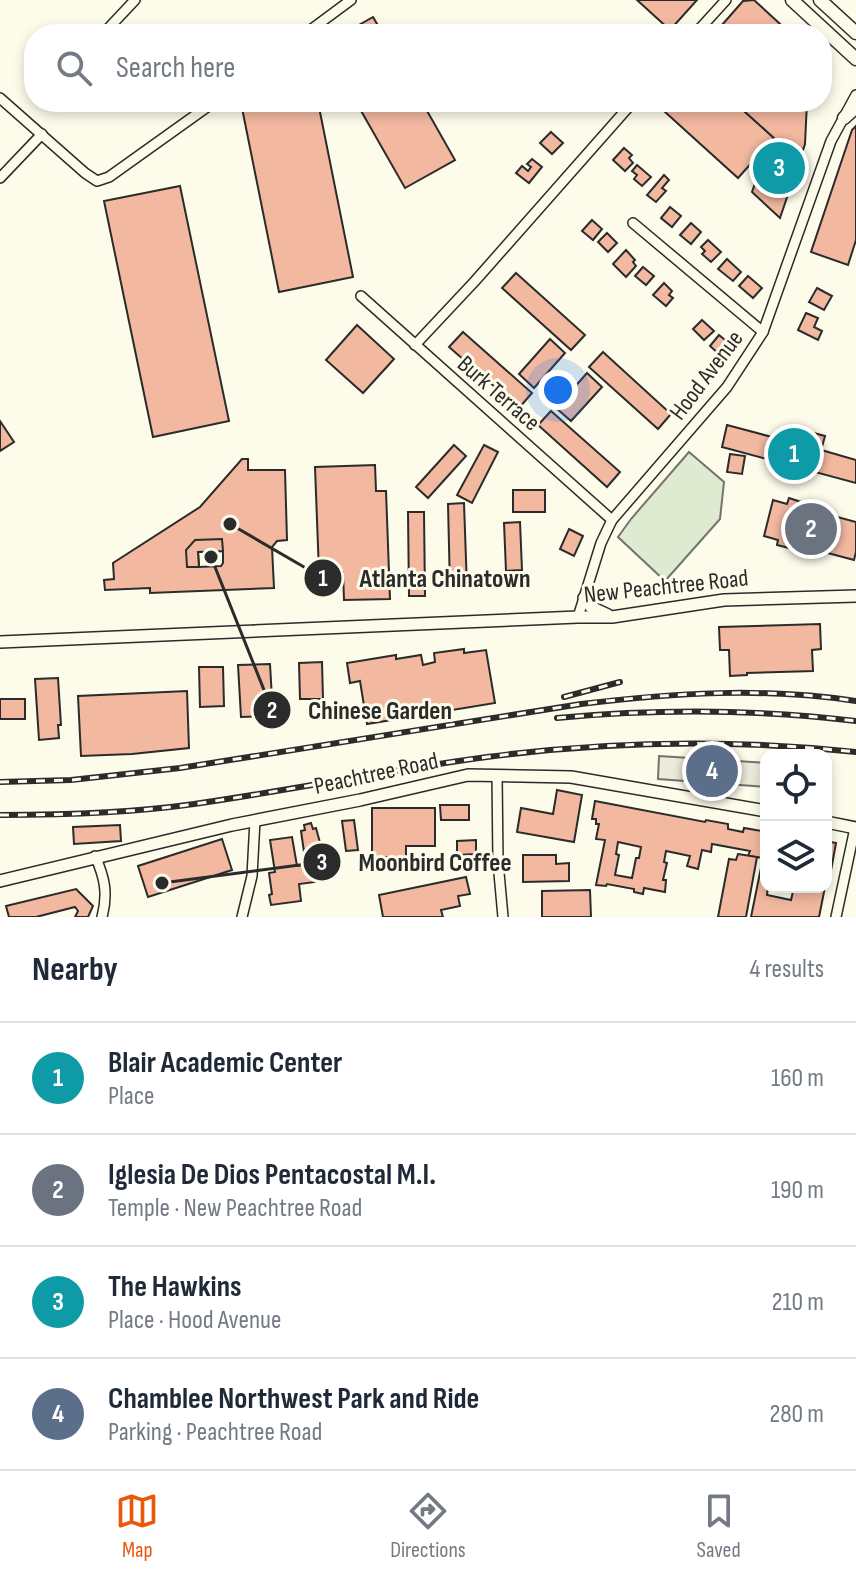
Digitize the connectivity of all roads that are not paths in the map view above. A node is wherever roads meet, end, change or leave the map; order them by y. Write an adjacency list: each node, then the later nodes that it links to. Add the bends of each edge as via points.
1 (135, 0): 6 (street)
2 (351, 0): 7 (street)
3 (726, 0): 8 (street)
4 (792, 0): 9 (main road)
5 (820, 0): 10 (main road)
6 (112, 24)
7 (319, 24)
8 (704, 24)
9 (818, 24)
10 (856, 33)
11 (832, 37): 12 (main road)
12 (856, 59)
13 (856, 95): 18 (street, Hood Avenue)
14 (0, 98): 19 (street)
15 (856, 107): 18 (main road)
16 (200, 112): 19 (street, via 97,181)
17 (624, 112): 24 (street)
18 (844, 118): 23 (street, Hood Avenue, via 831,141)
19 (42, 134): 20 (street)
20 (0, 178)
21 (633, 223): 23 (street)
22 (361, 296): 24 (street, Burk Terrace)
23 (763, 332): 25 (street, Hood Avenue, via 727,387)
24 (415, 345): 25 (street, Burk Terrace)
25 (612, 520): 27 (street, Hood Avenue)
26 (856, 596): 29 (street, New Peachtree Road, via 724,600)
27 (584, 598): 28 (street, Hood Avenue); 29 (street)
28 (578, 617): 29 (street, New Peachtree Road); 30 (street, New Peachtree Road)
29 (612, 617)
30 (0, 642)
31 (497, 776): 32 (street, Peachtree Road, via 571,777); 33 (street, Peachtree Road, via 468,775); 40 (street)
32 (760, 810)
33 (255, 820): 36 (street, Peachtree Road); 39 (street, via 252,876)
34 (832, 823): 35 (street)
35 (855, 828): 41 (street)
36 (95, 856): 37 (street, Peachtree Road); 38 (street, via 106,887)
37 (0, 881)
38 (102, 917)
39 (242, 917)
40 (503, 917)
41 (836, 917)

